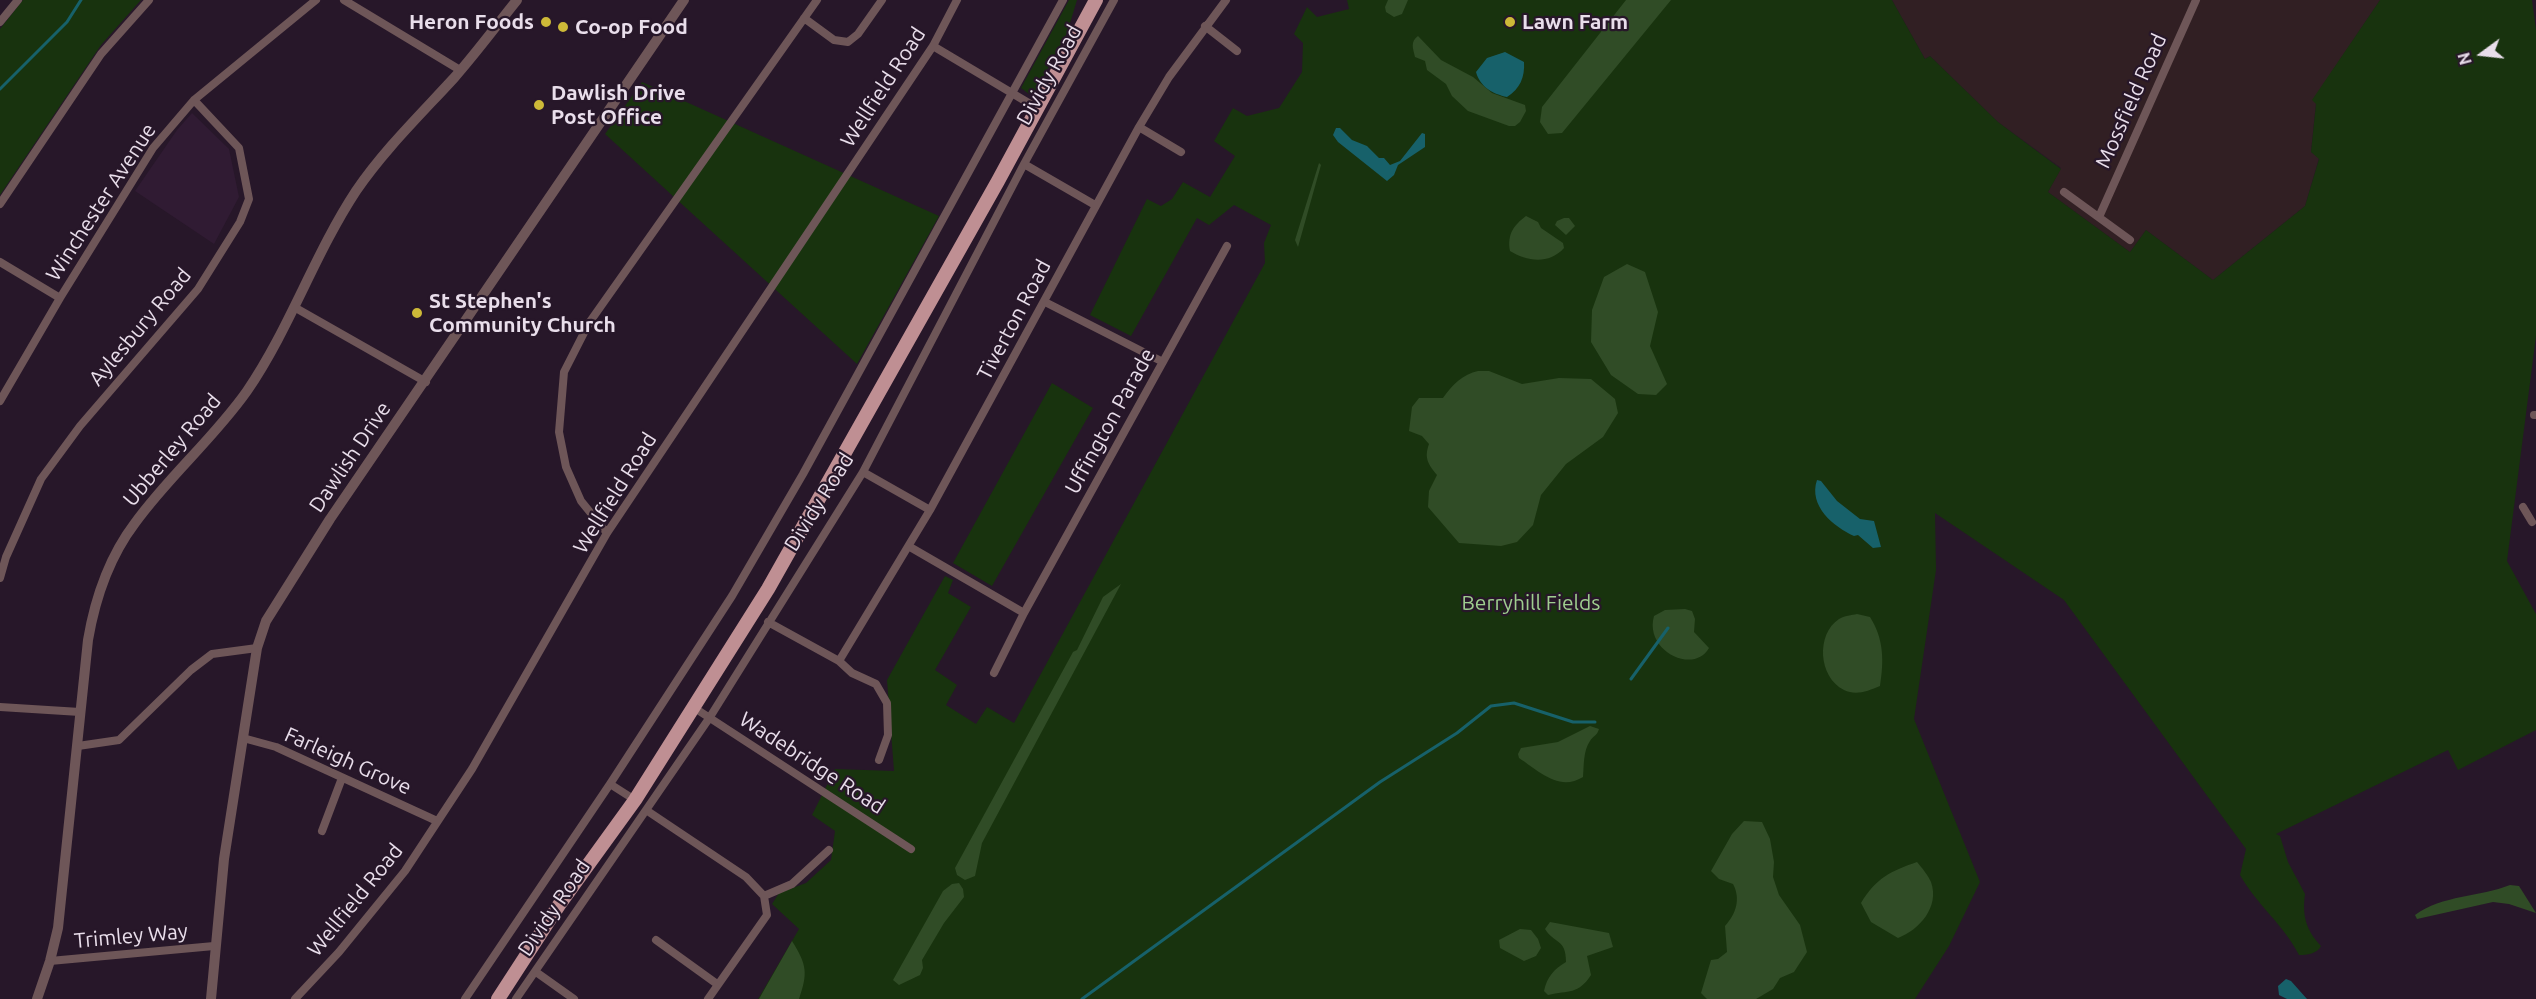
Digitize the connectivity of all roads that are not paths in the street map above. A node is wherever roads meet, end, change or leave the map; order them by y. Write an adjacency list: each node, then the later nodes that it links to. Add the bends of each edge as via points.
1 (18, 0): 16 (street)
2 (149, 0): 28 (street, via 101,54)
3 (344, 0): 20 (street)
4 (517, 0): 20 (street, Ubberley Road)
5 (684, 0): 38 (street, Dawlish Drive)
6 (817, 0): 15 (street)
7 (882, 0): 15 (street, via 848,42 834,40)
8 (957, 0): 18 (street, Wellfield Road)
9 (1063, 0): 21 (street, Dividy Road)
10 (1096, 0): 23 (main road, Dividy Road)
11 (1114, 0): 26 (street, Dividy Road)
12 (1226, 0): 17 (street, Tiverton Road)
13 (2196, 0): 30 (street, Mossfield Road)
14 (311, 1): 22 (street, Winchester Avenue)
15 (804, 18): 44 (street, via 589,323 564,372 559,432 566,466 581,501)
16 (0, 22)
17 (1205, 26): 19 (street); 24 (street, Tiverton Road)
18 (933, 46): 21 (street); 44 (street, Wellfield Road)
19 (1237, 51)
20 (460, 70): 36 (street, Ubberley Road, via 357,190 334,226)
21 (1011, 93): 23 (street); 60 (street, Dividy Road, via 792,494 732,596)
22 (194, 100): 34 (street, Winchester Avenue, via 153,148); 46 (street, Aylesbury Road, via 239,148 249,199 240,222 198,289 80,426 41,479)
23 (1037, 108): 52 (main road, Dividy Road, via 768,589)
24 (1139, 127): 25 (street); 29 (street, Tiverton Road)
25 (1181, 152)
26 (1024, 164): 29 (street); 40 (street, Dividy Road)
27 (2064, 192): 30 (street)
28 (0, 204)
29 (1095, 205): 35 (street, Tiverton Road)
30 (2099, 217): 31 (street)
31 (2130, 240)
32 (1227, 246): 37 (street, Uffington Parade)
33 (0, 262): 34 (street)
34 (60, 298): 39 (street, Winchester Avenue)
35 (1045, 302): 37 (street); 42 (street, Tiverton Road)
36 (294, 307): 38 (street); 54 (street, Ubberley Road, via 247,391 134,524 120,547 92,614)
37 (1163, 362): 47 (street, Uffington Parade)
38 (426, 381): 49 (street, Dawlish Drive, via 330,519 267,621)
39 (0, 401)
40 (863, 472): 42 (street); 48 (street, Dividy Road)
41 (2523, 507): 43 (street)
42 (930, 510): 45 (street, Tiverton Road)
43 (2531, 523)
44 (607, 533): 63 (street, Wellfield Road, via 472,769)
45 (910, 547): 47 (street); 50 (street, Tiverton Road)
46 (0, 578)
47 (1024, 613): 51 (street, Uffington Parade)
48 (768, 622): 50 (street); 55 (street, Dividy Road)
49 (257, 648): 56 (street, Dawlish Drive); 57 (street, via 212,654 190,670 119,740)
50 (839, 661): 58 (street, via 852,673 876,684 887,703 888,735)
51 (994, 674)
52 (693, 706): 55 (street, Wadebridge Road); 61 (main road, Dividy Road)
53 (0, 707): 54 (street)
54 (81, 712): 57 (street, Ubberley Road)
55 (710, 717): 62 (street, Dividy Road); 65 (street, Wadebridge Road)
56 (243, 738): 59 (street, Farleigh Grove, via 276,747); 69 (street, Dawlish Drive)
57 (78, 746): 70 (street, Ubberley Road, via 58,928)
58 (879, 760)
59 (342, 778): 63 (street, Farleigh Grove); 64 (street)
60 (610, 784): 61 (street); 76 (street, Dividy Road)
61 (635, 800): 77 (main road, Dividy Road, via 559,905)
62 (646, 810): 67 (street, via 746,877); 71 (street, Dividy Road)
63 (437, 821): 75 (street, Wellfield Road, via 405,871)
64 (322, 831)
65 (911, 849)
66 (830, 850): 67 (street, via 792,884)
67 (765, 896): 72 (street, via 767,915)
68 (656, 940): 72 (street)
69 (214, 946): 70 (street, Trimley Way); 74 (street, Dawlish Drive)
70 (50, 961): 73 (street, Ubberley Road)
71 (536, 972): 78 (street, Dividy Road); 79 (street)
72 (717, 984): 80 (street)
73 (37, 999)
74 (211, 999)
75 (295, 999)
76 (465, 999)
77 (498, 999)
78 (516, 999)
79 (574, 999)
80 (708, 999)

